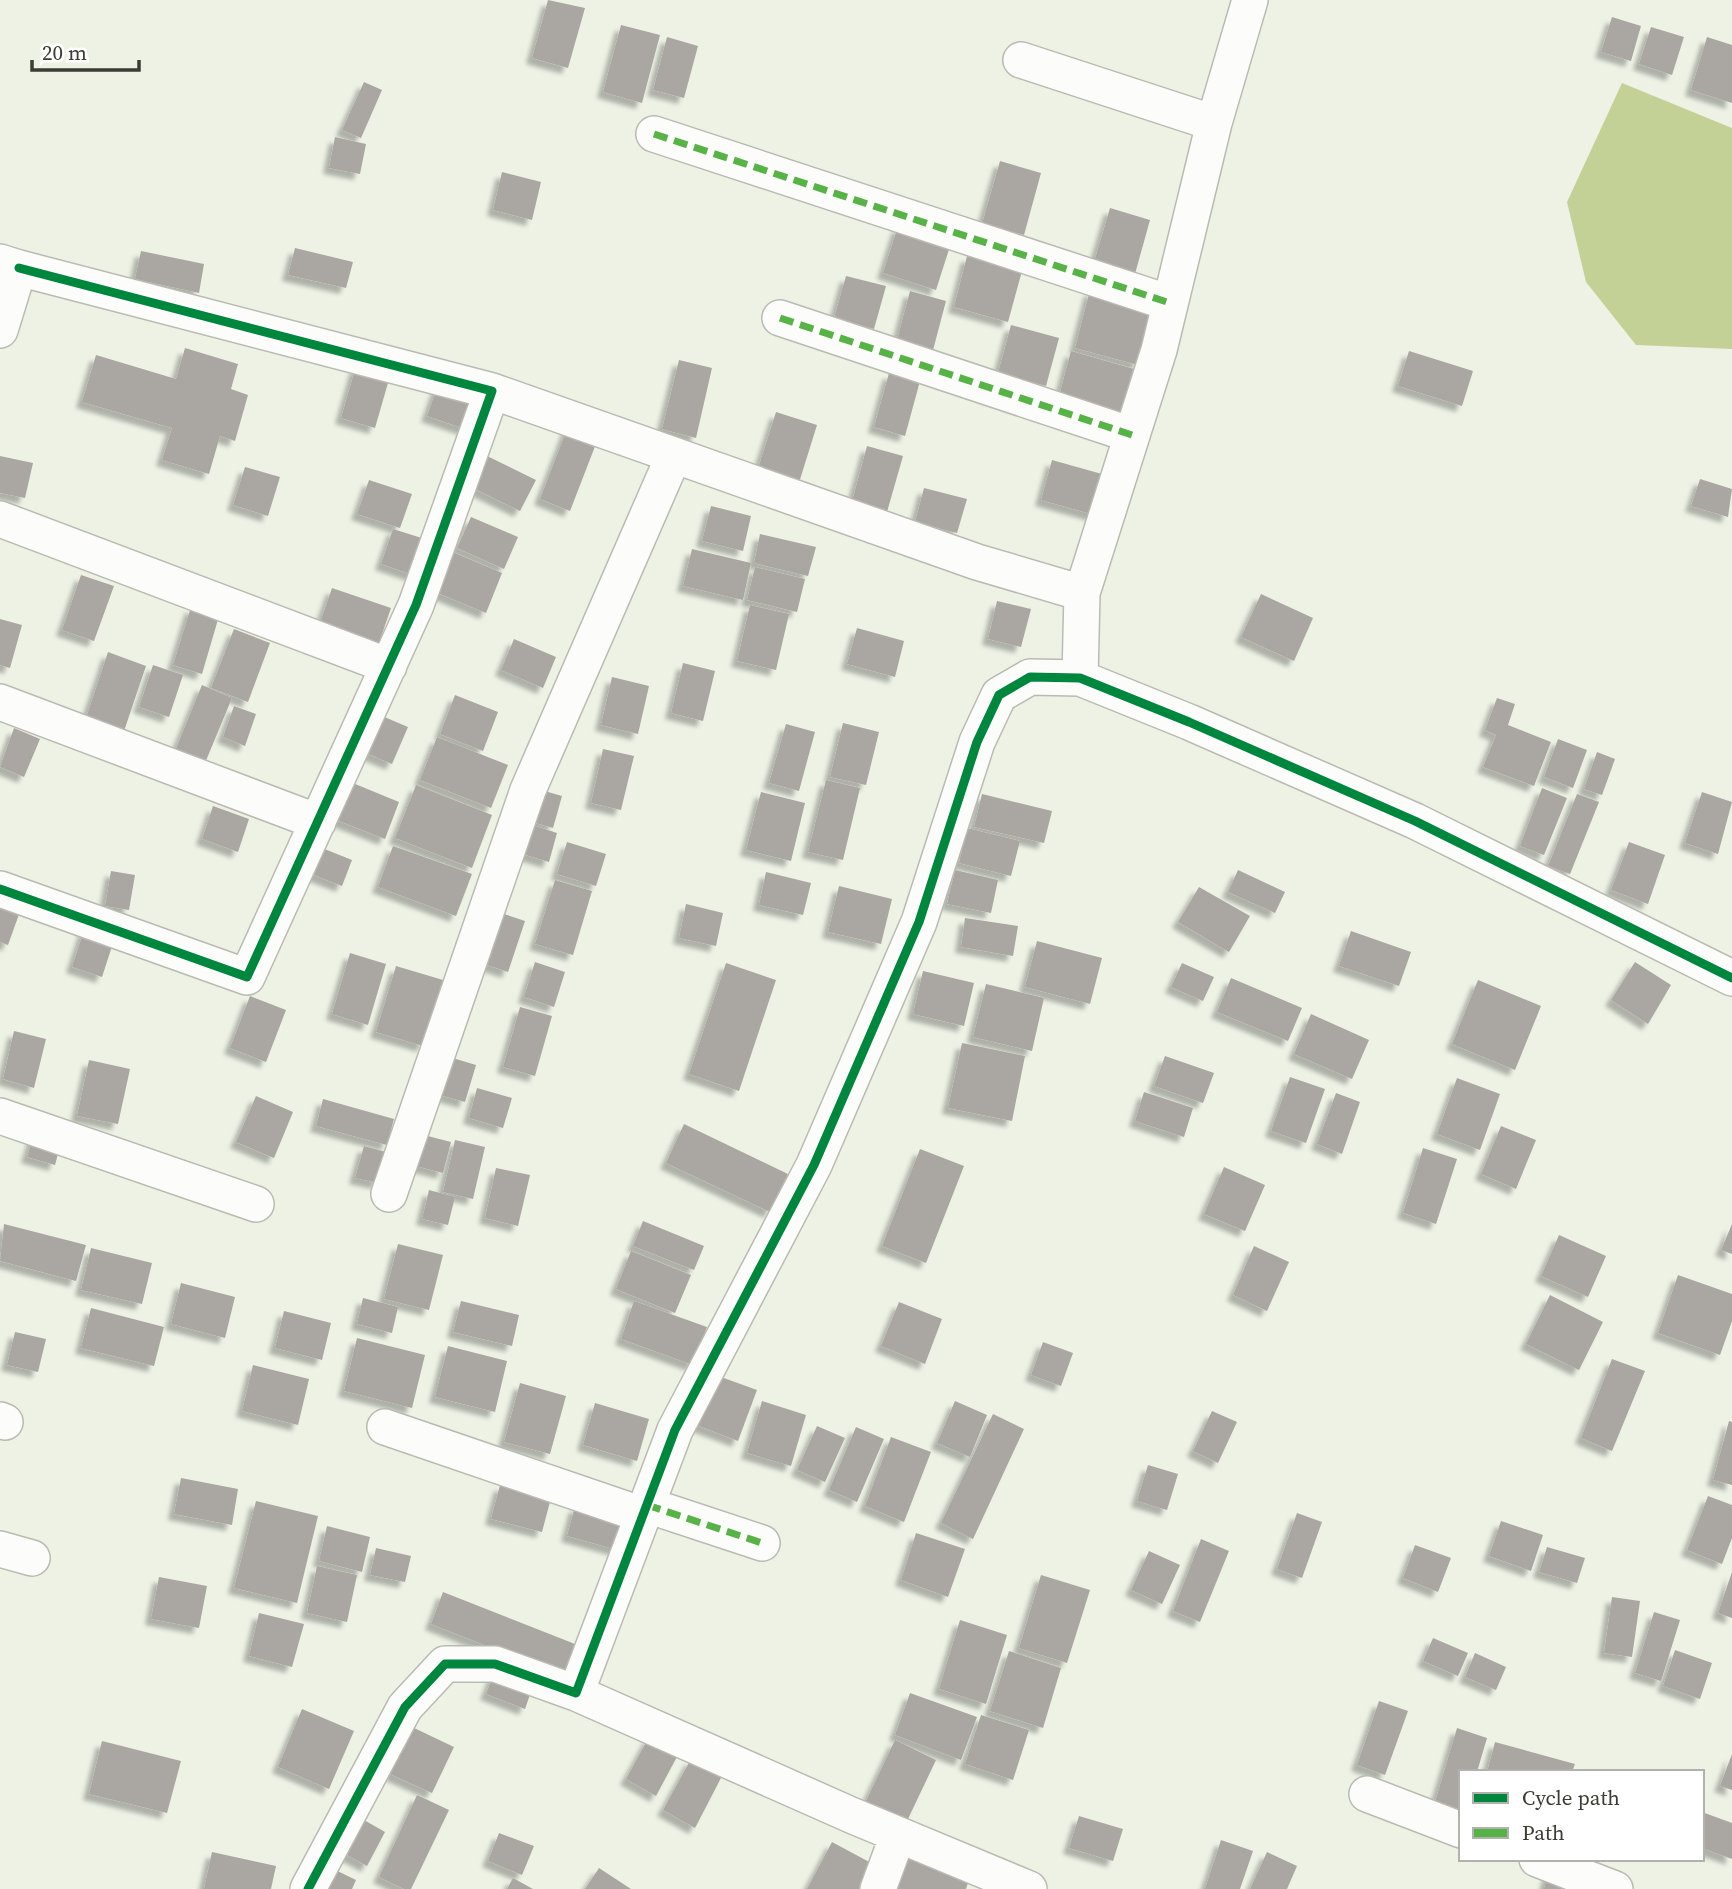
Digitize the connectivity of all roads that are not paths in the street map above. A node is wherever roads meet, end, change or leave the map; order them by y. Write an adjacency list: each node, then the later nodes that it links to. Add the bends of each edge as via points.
1 (1250, 0): 3 (street)
2 (1021, 60): 3 (street)
3 (1214, 123): 6 (street)
4 (654, 134): 6 (street)
5 (9, 265): 8 (street); 9 (street)
6 (1170, 303): 10 (street)
7 (780, 318): 10 (street)
8 (0, 330)
9 (492, 391): 11 (street); 14 (street, via 416,605)
10 (1132, 435): 13 (street)
11 (674, 455): 13 (street, via 977,562); 21 (street, via 528,790)
12 (0, 519): 14 (street)
13 (1082, 593): 15 (street)
14 (389, 666): 17 (street)
15 (1080, 678): 19 (street, via 1415,821); 24 (street, via 1030,677 999,695 977,743 919,922 820,1152 675,1430)
16 (0, 702): 17 (street)
17 (318, 822): 18 (street, via 247,977)
18 (0, 889)
19 (1732, 978)
20 (0, 1116): 22 (street)
21 (389, 1194)
22 (256, 1203)
23 (385, 1427): 24 (street)
24 (645, 1510): 25 (street); 26 (street)
25 (762, 1543)
26 (576, 1693): 29 (street); 31 (street, via 495,1664 445,1664 405,1707)
27 (1367, 1794): 28 (street)
28 (1459, 1829)
29 (898, 1835): 32 (street); 33 (street)
30 (1542, 1861): 34 (street)
31 (308, 1889)
32 (878, 1889)
33 (1029, 1889)
34 (1615, 1889)

